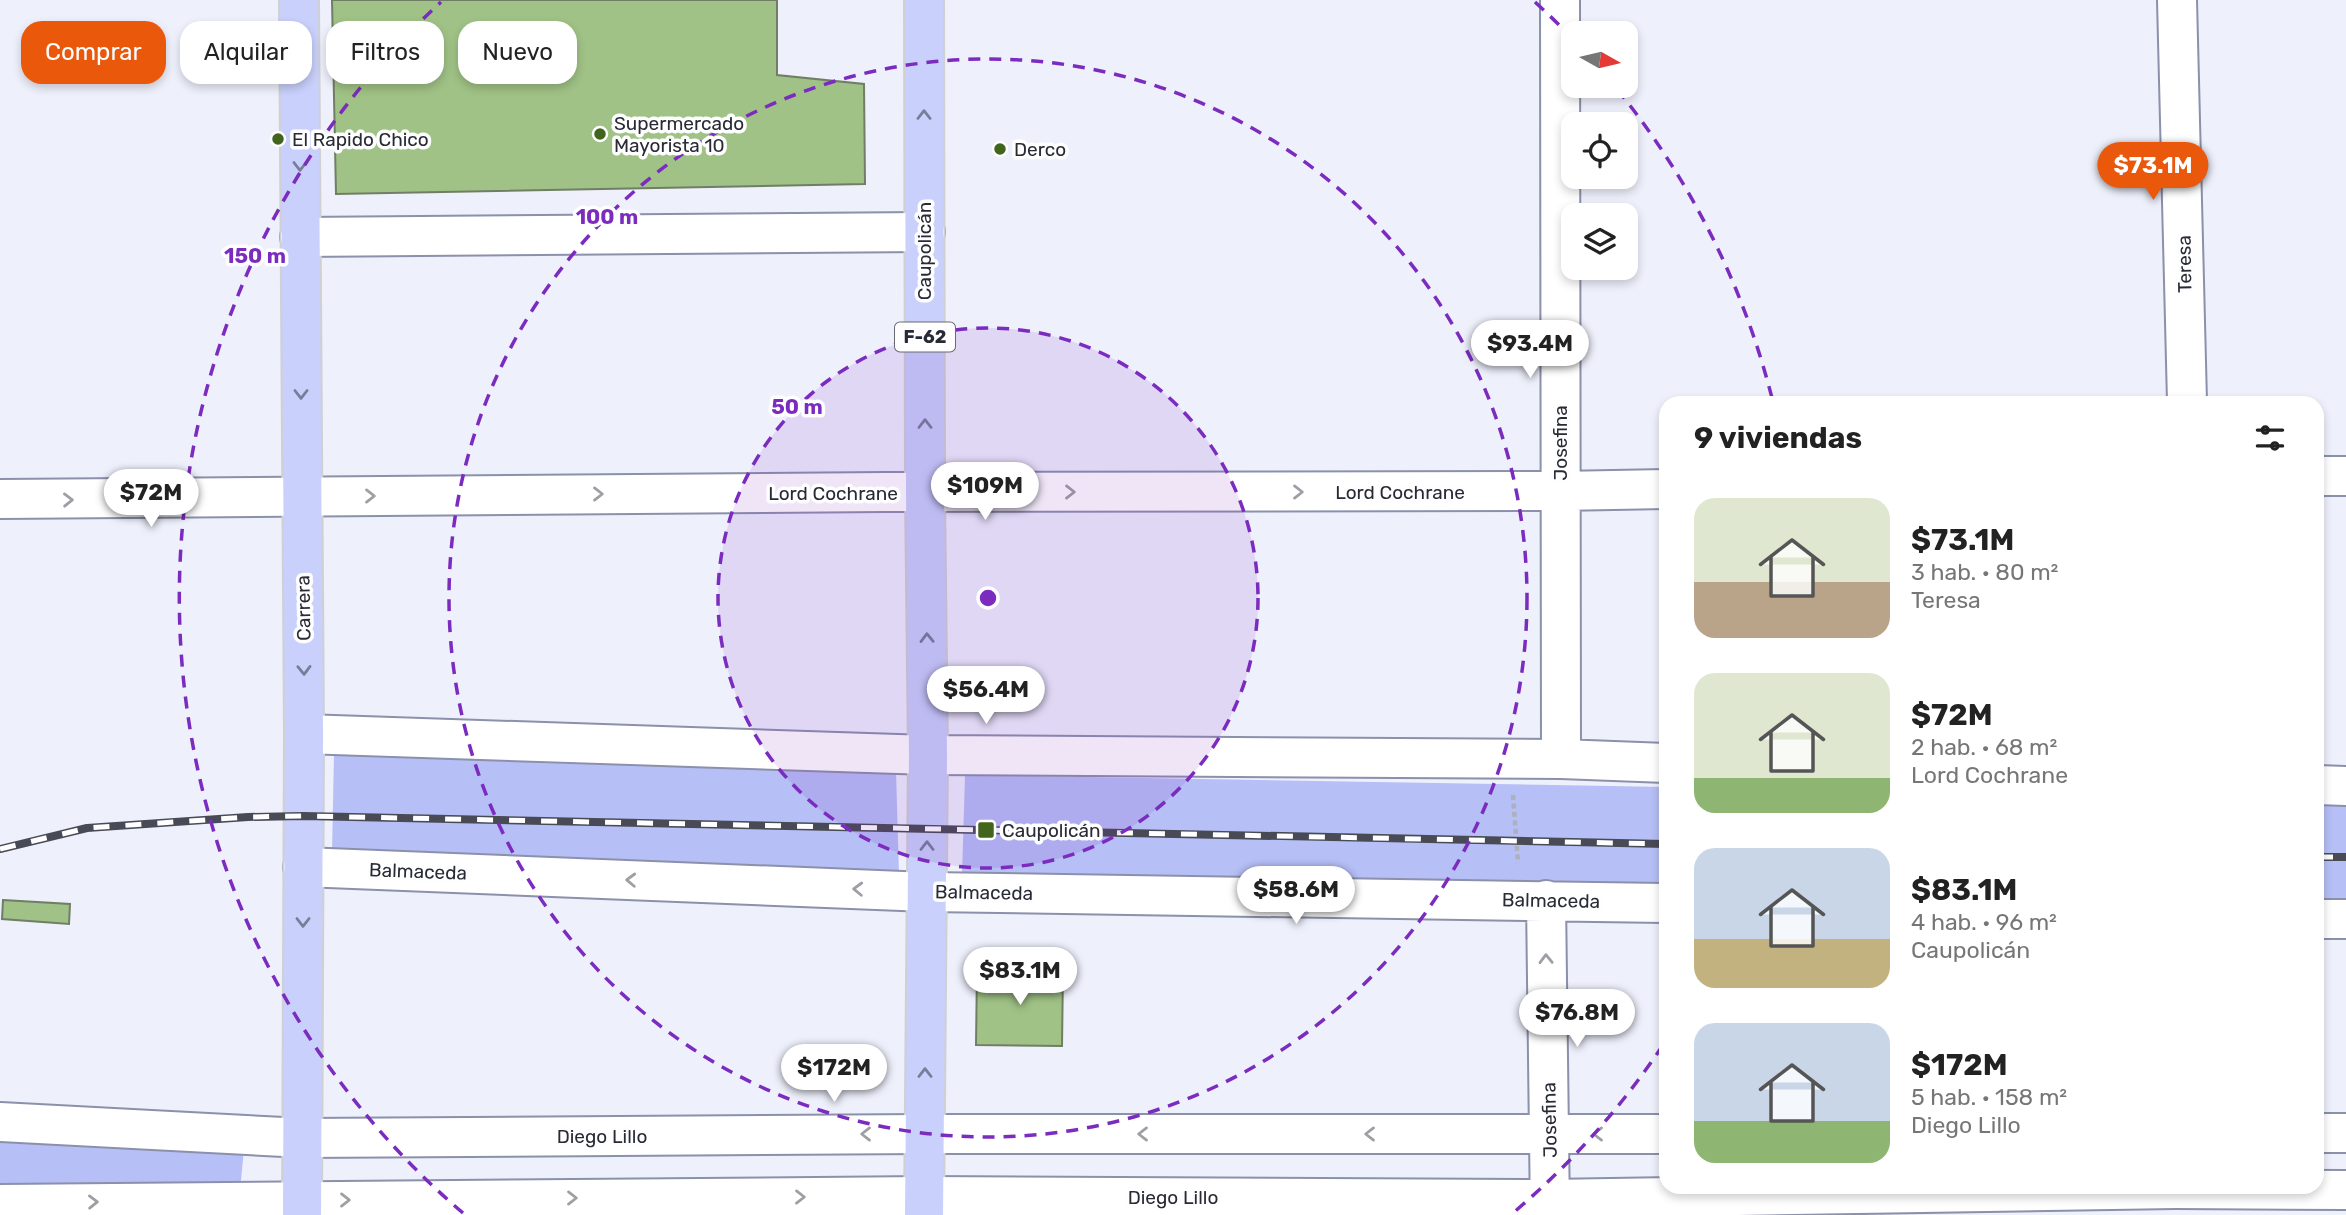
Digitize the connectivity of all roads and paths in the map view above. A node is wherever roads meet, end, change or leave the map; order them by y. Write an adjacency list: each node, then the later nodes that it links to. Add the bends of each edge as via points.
1 (299, 0): 6 (main road, Carrera, one-way to 6)
2 (924, 0): 5 (main road, Caupolicán / F-62, one-way to 2)
3 (1560, 0): 11 (street, Josefina)
4 (2178, 0): 7 (street, Teresa)
5 (925, 232): 6 (street); 12 (main road, Caupolicán / F-62, one-way to 5)
6 (300, 237): 13 (main road, Carrera, one-way to 13)
7 (2187, 396)
8 (2324, 476): 9 (street)
9 (2346, 476)
10 (1659, 489): 11 (street, Lord Cochrane)
11 (1560, 491): 12 (street, Lord Cochrane, one-way to 11); 18 (street, Josefina)
12 (925, 492): 13 (street, Lord Cochrane, one-way to 12); 16 (main road, Caupolicán / F-62, one-way to 12)
13 (302, 497): 14 (street, Lord Cochrane, one-way to 13); 15 (main road, Carrera, one-way to 15)
14 (0, 499)
15 (304, 734): 16 (street); 22 (main road, Carrera)
16 (928, 755): 17 (street); 23 (main road, Caupolicán / F-62, one-way to 16)
17 (1510, 759): 18 (street); 24 (path, via 1515,841)
18 (1560, 759): 19 (street)
19 (1659, 763)
20 (2324, 785): 21 (street)
21 (2346, 786)
22 (303, 867): 23 (street, Balmaceda, one-way to 22); 34 (main road, Carrera, one-way to 34)
23 (927, 892): 24 (street, Balmaceda); 31 (main road, Caupolicán / F-62, one-way to 23)
24 (1534, 899): 25 (street, Balmaceda); 32 (street, Josefina, one-way to 24)
25 (1659, 903)
26 (2324, 919): 27 (street)
27 (2346, 919)
28 (0, 1122): 34 (street, Diego Lillo)
29 (2324, 1133): 30 (street)
30 (2346, 1133)
31 (925, 1134): 32 (street, Diego Lillo, one-way to 31); 34 (street, Diego Lillo, one-way to 34); 40 (main road, Caupolicán / F-62)
32 (1549, 1134): 33 (street, Diego Lillo, one-way to 32); 41 (street, Josefina)
33 (1659, 1134)
34 (303, 1138): 42 (main road, Carrera)
35 (2346, 1190): 36 (street, Diego Lillo)
36 (2324, 1191)
37 (2248, 1194): 38 (street, Diego Lillo)
38 (2175, 1197): 41 (street, Diego Lillo)
39 (0, 1203): 42 (street, Diego Lillo, one-way to 42)
40 (924, 1205): 41 (street, Diego Lillo); 42 (street, Diego Lillo, one-way to 40)
41 (1550, 1207)
42 (302, 1208)

